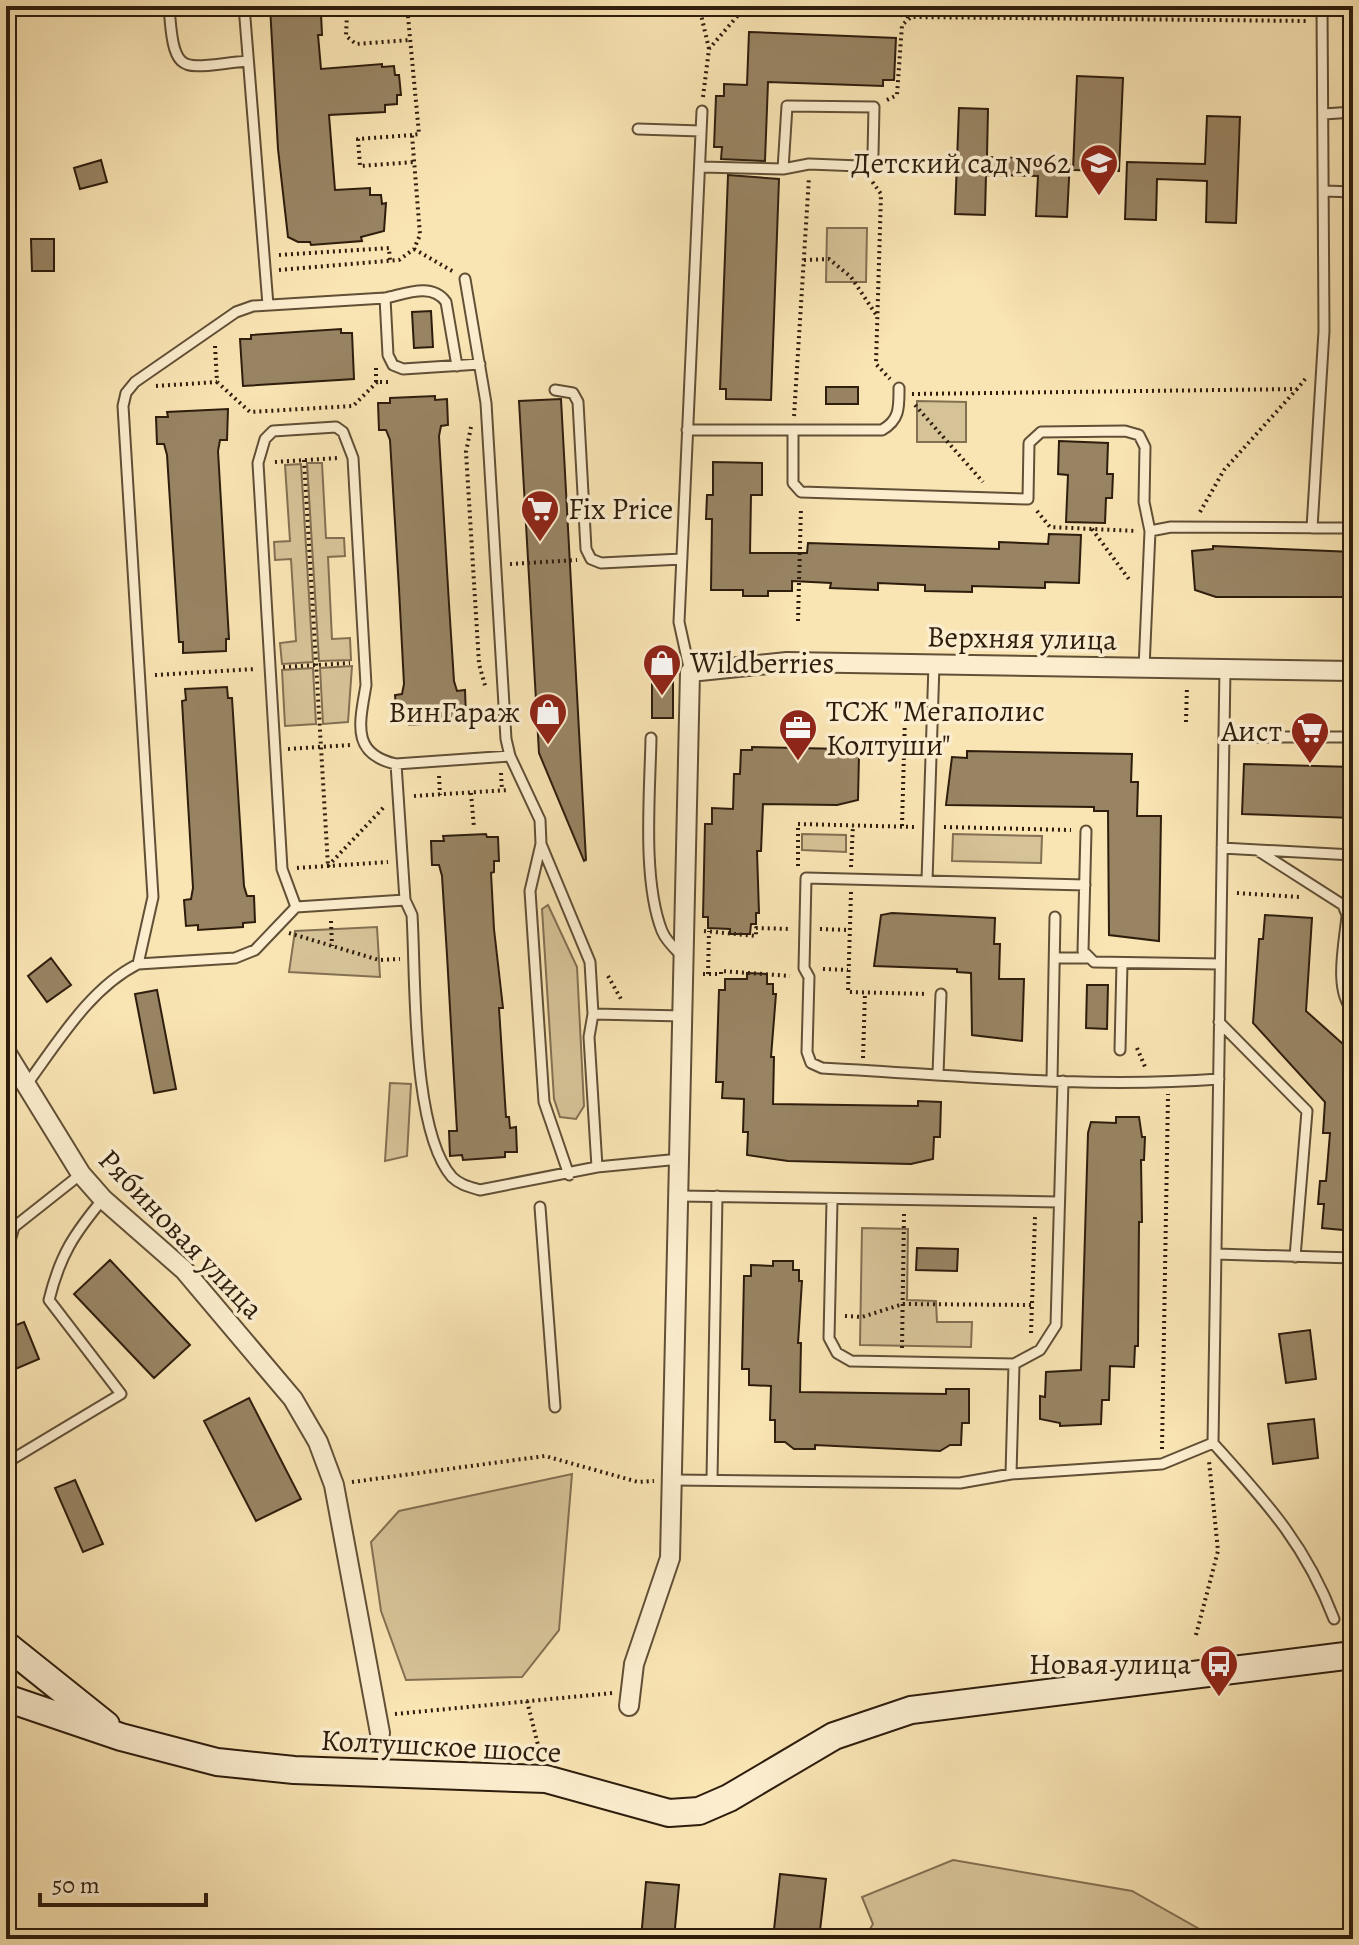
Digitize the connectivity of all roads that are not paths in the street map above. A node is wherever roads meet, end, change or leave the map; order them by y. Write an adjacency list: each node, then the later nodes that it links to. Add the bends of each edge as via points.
1 (169, 6): 4 (lane, via 172,50 179,61 191,66)
2 (244, 6): 4 (lane)
3 (1322, 6): 7 (lane)
4 (248, 61): 16 (lane)
5 (702, 111): 9 (lane)
6 (1353, 112): 7 (lane)
7 (1324, 114): 12 (lane)
8 (638, 129): 9 (lane)
9 (701, 131): 10 (lane)
10 (700, 167): 11 (lane); 21 (lane)
11 (783, 169): 11 (lane, via 787,106 874,107 869,162)
12 (1325, 191): 13 (lane); 23 (lane)
13 (1353, 192)
14 (465, 279): 17 (lane)
15 (385, 298): 16 (lane); 18 (lane, via 440,293); 18 (lane, via 393,365)
16 (268, 305): 52 (lane, via 236,312 135,382 123,406 153,897)
17 (480, 364): 18 (lane); 35 (lane)
18 (457, 366)
19 (899, 388): 22 (lane, via 899,414 882,430)
20 (555, 390): 26 (lane, via 573,393 578,402 586,549 591,559)
21 (687, 430): 22 (lane); 26 (lane)
22 (793, 430): 25 (lane, via 793,483 801,492 997,499 1028,499 1029,443 1041,432 1125,431 1139,435 1145,447 1144,502)
23 (1312, 528): 24 (lane); 25 (lane)
24 (1353, 528)
25 (1150, 531): 28 (lane)
26 (682, 559): 31 (lane, via 679,622)
27 (934, 664): 28 (street, Верхняя улица); 31 (street, Верхняя улица, via 787,662); 42 (lane)
28 (1144, 668): 29 (street, Верхняя улица)
29 (1225, 669): 30 (street, Верхняя улица); 32 (lane)
30 (1353, 671)
31 (690, 672): 54 (street)
32 (1224, 737): 33 (lane); 39 (lane)
33 (1353, 737)
34 (651, 738): 54 (lane, via 649,835 656,904 663,932)
35 (510, 756): 36 (lane); 38 (lane, via 540,820)
36 (396, 764): 44 (lane); 45 (lane, via 378,760 364,744 366,685 353,458 336,427 273,431 258,463 282,869)
37 (1086, 831): 43 (lane)
38 (541, 844): 57 (lane, via 590,962); 69 (lane, via 530,891 544,1102)
39 (1222, 848): 40 (lane); 53 (lane)
40 (1257, 850): 41 (lane); 46 (lane, via 1335,899)
41 (1353, 855)
42 (927, 881): 43 (lane); 62 (lane, via 806,878 807,1052 811,1063 822,1068)
43 (1085, 885): 49 (lane)
44 (405, 900): 45 (lane); 69 (lane, via 412,915 423,1104 442,1160 463,1185 480,1190)
45 (296, 907): 52 (lane, via 255,950 235,958)
46 (1350, 915): 50 (lane)
47 (1055, 917): 48 (lane)
48 (1055, 958): 49 (lane); 64 (lane)
49 (1087, 958): 51 (lane)
50 (1349, 962): 56 (lane, via 1342,990)
51 (1122, 963): 53 (lane); 60 (lane)
52 (138, 964): 65 (lane, via 82,1013)
53 (1220, 964): 59 (lane)
54 (689, 966): 58 (street)
55 (941, 994): 62 (lane)
56 (1353, 1011)
57 (593, 1014): 58 (lane); 67 (lane, via 589,1037)
58 (683, 1016): 66 (street)
59 (1219, 1022): 63 (lane); 80 (lane, via 1307,1111)
60 (1120, 1050)
61 (6, 1052): 65 (street, Рябиновая улица)
62 (938, 1074): 64 (lane)
63 (1219, 1079): 64 (lane); 78 (lane)
64 (1058, 1080): 74 (lane)
65 (27, 1084): 68 (street, Рябиновая улица)
66 (680, 1159): 67 (lane); 70 (street)
67 (597, 1167): 69 (lane)
68 (81, 1174): 72 (street, Рябиновая улица); 77 (lane)
69 (569, 1175)
70 (679, 1196): 71 (lane); 88 (street)
71 (717, 1196): 73 (lane); 87 (lane)
72 (103, 1199): 85 (lane, via 72,1236 49,1300 121,1394); 94 (street, Рябиновая улица, via 184,1270 293,1399 318,1442 334,1485)
73 (832, 1201): 74 (lane); 82 (lane, via 829,1338 837,1353 851,1361)
74 (1059, 1202): 82 (lane, via 1056,1325 1040,1350)
75 (540, 1207): 83 (lane)
76 (6, 1210): 77 (lane)
77 (14, 1227): 79 (lane)
78 (1216, 1254): 80 (lane); 84 (lane)
79 (6, 1255)
80 (1295, 1257): 81 (lane)
81 (1353, 1258)
82 (1014, 1364): 86 (lane)
83 (555, 1407)
84 (1213, 1443): 86 (lane, via 1162,1464); 89 (lane, via 1288,1527)
85 (6, 1463)
86 (1011, 1474): 87 (lane, via 960,1483)
87 (712, 1479): 88 (lane)
88 (674, 1480): 93 (street, via 670,1558 634,1664)
89 (1334, 1619)
90 (6, 1645): 95 (main road, Колтушское шоссе)
91 (1353, 1655): 95 (main road, Колтушское шоссе, via 911,1710 834,1736 699,1811 669,1813 546,1779 294,1770 217,1762)
92 (6, 1698): 95 (main road, Колтушское шоссе)
93 (630, 1699)
94 (378, 1724)
95 (121, 1737)

